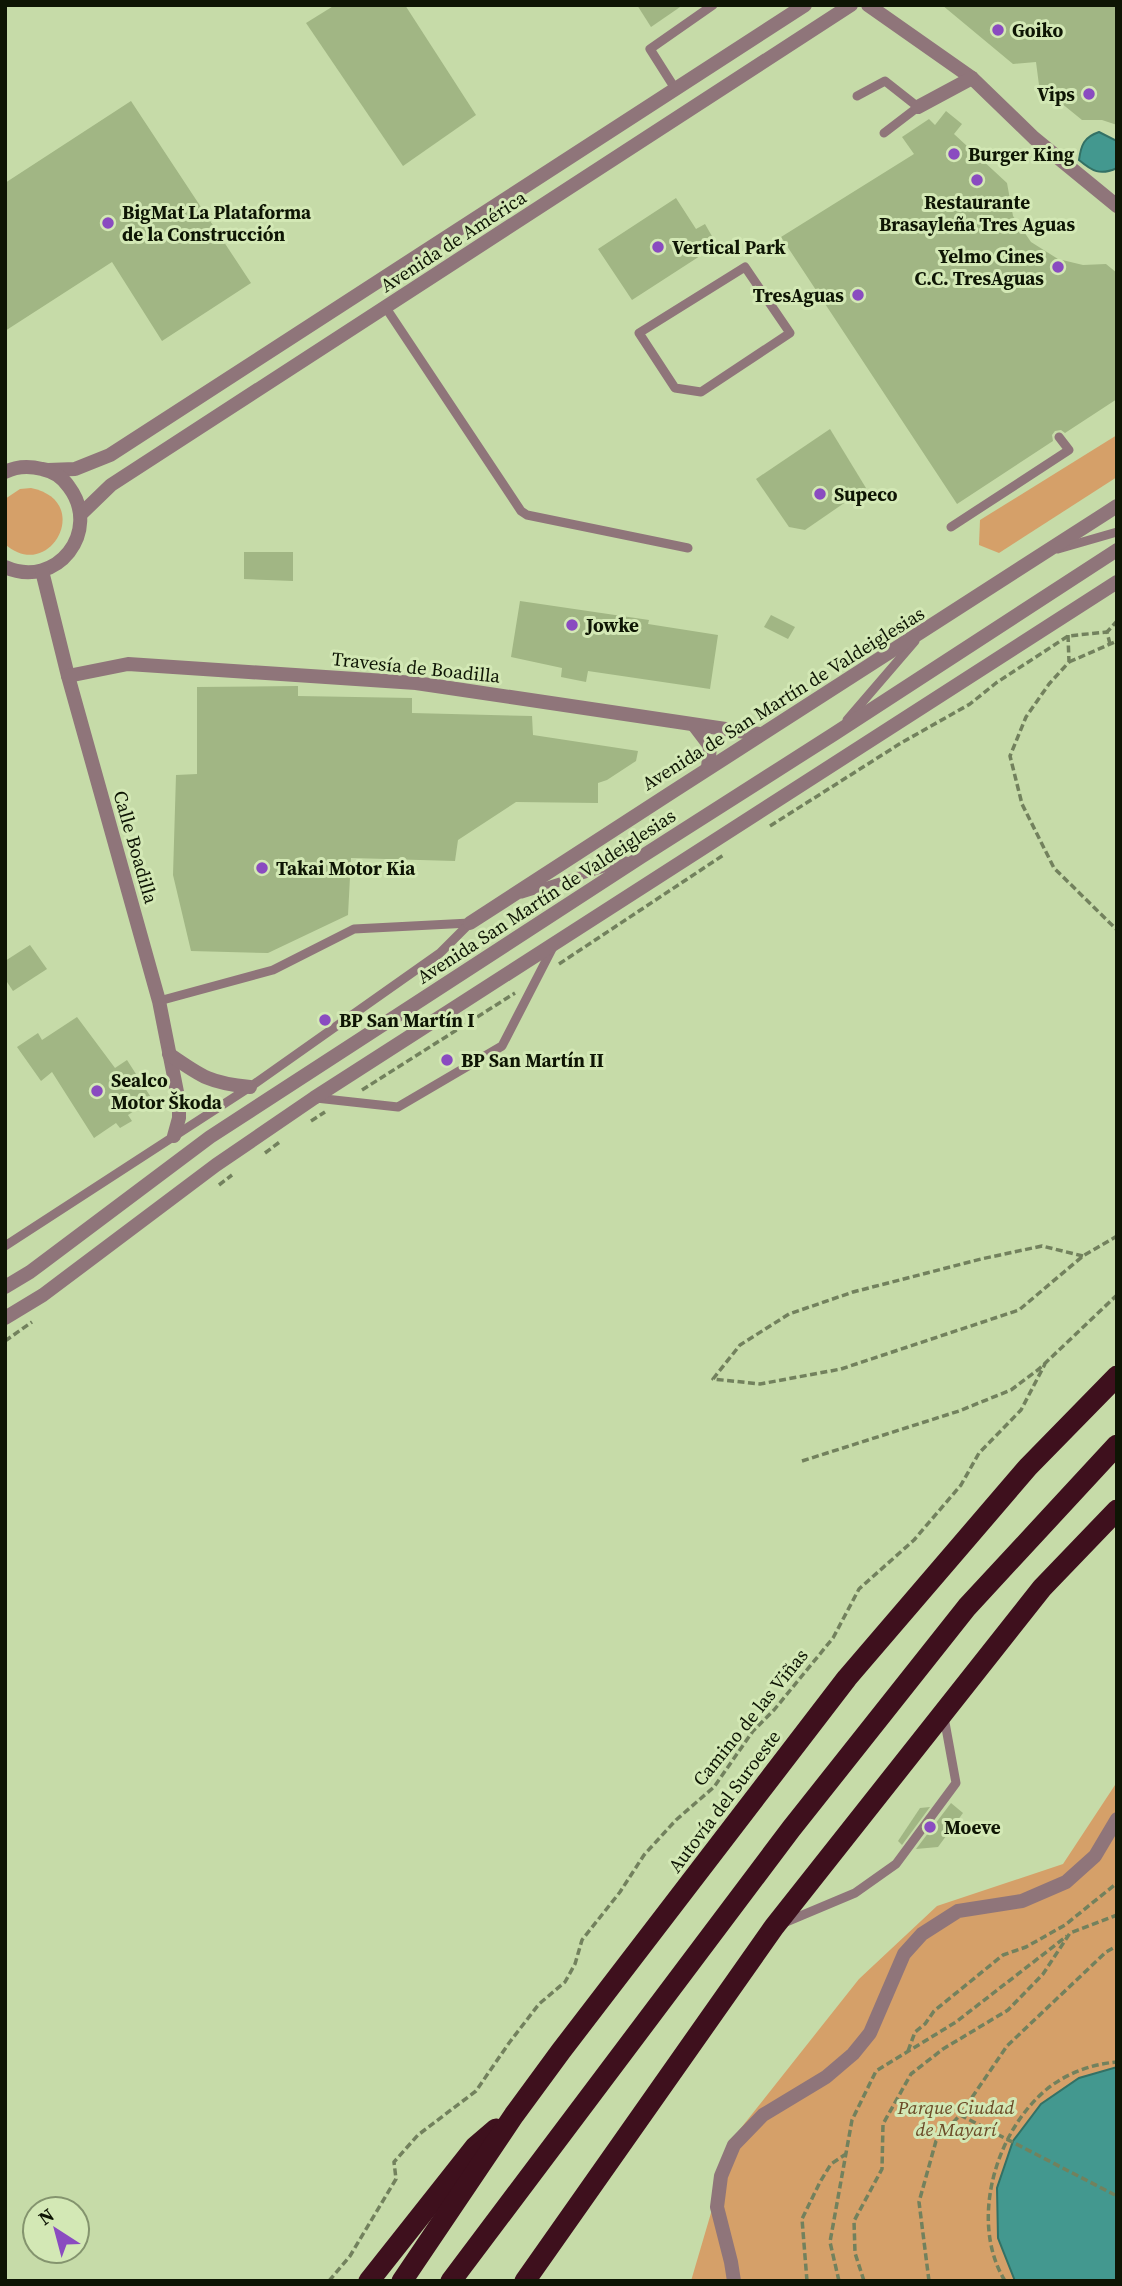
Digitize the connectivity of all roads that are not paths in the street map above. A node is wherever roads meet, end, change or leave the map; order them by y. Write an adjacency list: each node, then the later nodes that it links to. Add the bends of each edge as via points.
1 (713, 5): 6 (lane, via 650,49)
2 (805, 5): 6 (street, Avenida de América)
3 (850, 5): 11 (street, Avenida de América)
4 (868, 5): 5 (street)
5 (972, 78): 8 (street); 10 (street, via 1034,138)
6 (676, 90): 14 (street, Avenida de América, via 110,455 75,469)
7 (857, 96): 8 (lane, via 885,81)
8 (918, 107): 9 (lane)
9 (884, 133)
10 (1117, 206)
11 (386, 308): 17 (street, Avenida de América, via 111,485); 20 (lane, via 527,515)
12 (790, 333): 12 (lane, via 745,267 639,333 675,388 701,392)
13 (1059, 436): 18 (lane, via 1069,450)
14 (48, 470): 15 (street, Avenida de América, via 30,466); 17 (street, via 64,480 76,496)
15 (5, 472)
16 (1117, 506): 22 (street, Avenida de San Martín de Valdeiglesias)
17 (81, 514): 24 (street, via 78,536 67,555)
18 (951, 527)
19 (1117, 532): 22 (lane)
20 (688, 548)
21 (1117, 550): 30 (street, Avenida San Martín de Valdeiglesias)
22 (1043, 553): 26 (street, Avenida de San Martín de Valdeiglesias)
23 (5, 567): 24 (street, via 27,573)
24 (42, 571): 27 (street, Calle Boadilla)
25 (1117, 582): 35 (street)
26 (923, 632): 29 (street, Avenida de San Martín de Valdeiglesias); 30 (lane)
27 (68, 676): 28 (street, Travesía de Boadilla, via 128,664 415,682); 36 (street, Calle Boadilla)
28 (694, 725): 29 (street, Travesía de Boadilla); 31 (street, via 710,746)
29 (758, 734): 31 (street, Avenida de San Martín de Valdeiglesias)
30 (834, 734): 32 (street, Avenida San Martín de Valdeiglesias)
31 (708, 768): 33 (street, Avenida de San Martín de Valdeiglesias)
32 (641, 857): 33 (lane); 42 (street, Avenida San Martín de Valdeiglesias, via 210,1137)
33 (510, 897): 34 (street, Avenida de San Martín de Valdeiglesias)
34 (470, 923): 36 (lane, via 354,929 272,970); 38 (lane, via 440,953)
35 (555, 942): 39 (street); 39 (lane, via 502,1046 398,1107)
36 (159, 1001): 37 (street, Calle Boadilla)
37 (169, 1054): 38 (street, via 219,1084); 40 (street, Calle Boadilla, via 179,1102)
38 (250, 1087): 40 (lane)
39 (314, 1098): 43 (street)
40 (174, 1136): 41 (lane)
41 (5, 1246)
42 (5, 1287)
43 (5, 1318)
44 (1117, 1376): 50 (highway, Autovía del Suroeste, via 1028,1467 846,1678)
45 (1117, 1446): 51 (highway, via 967,1607 791,1829)
46 (1117, 1510): 47 (highway, via 1042,1588)
47 (944, 1712): 49 (highway); 49 (lane, via 956,1783 897,1864 855,1893)
48 (1117, 1819): 57 (street, via 1095,1856 1066,1882 1022,1901 958,1911 922,1934 904,1954 870,2034 853,2054 826,2077 764,2115 734,2145 721,2176 717,2207)
49 (774, 1927): 56 (highway)
50 (514, 2115): 52 (highway, via 475,2147); 53 (highway, Autovía del Suroeste)
51 (541, 2160): 54 (highway); 55 (highway)
52 (369, 2281)
53 (402, 2281)
54 (451, 2281)
55 (467, 2281)
56 (525, 2281)
57 (734, 2281)

